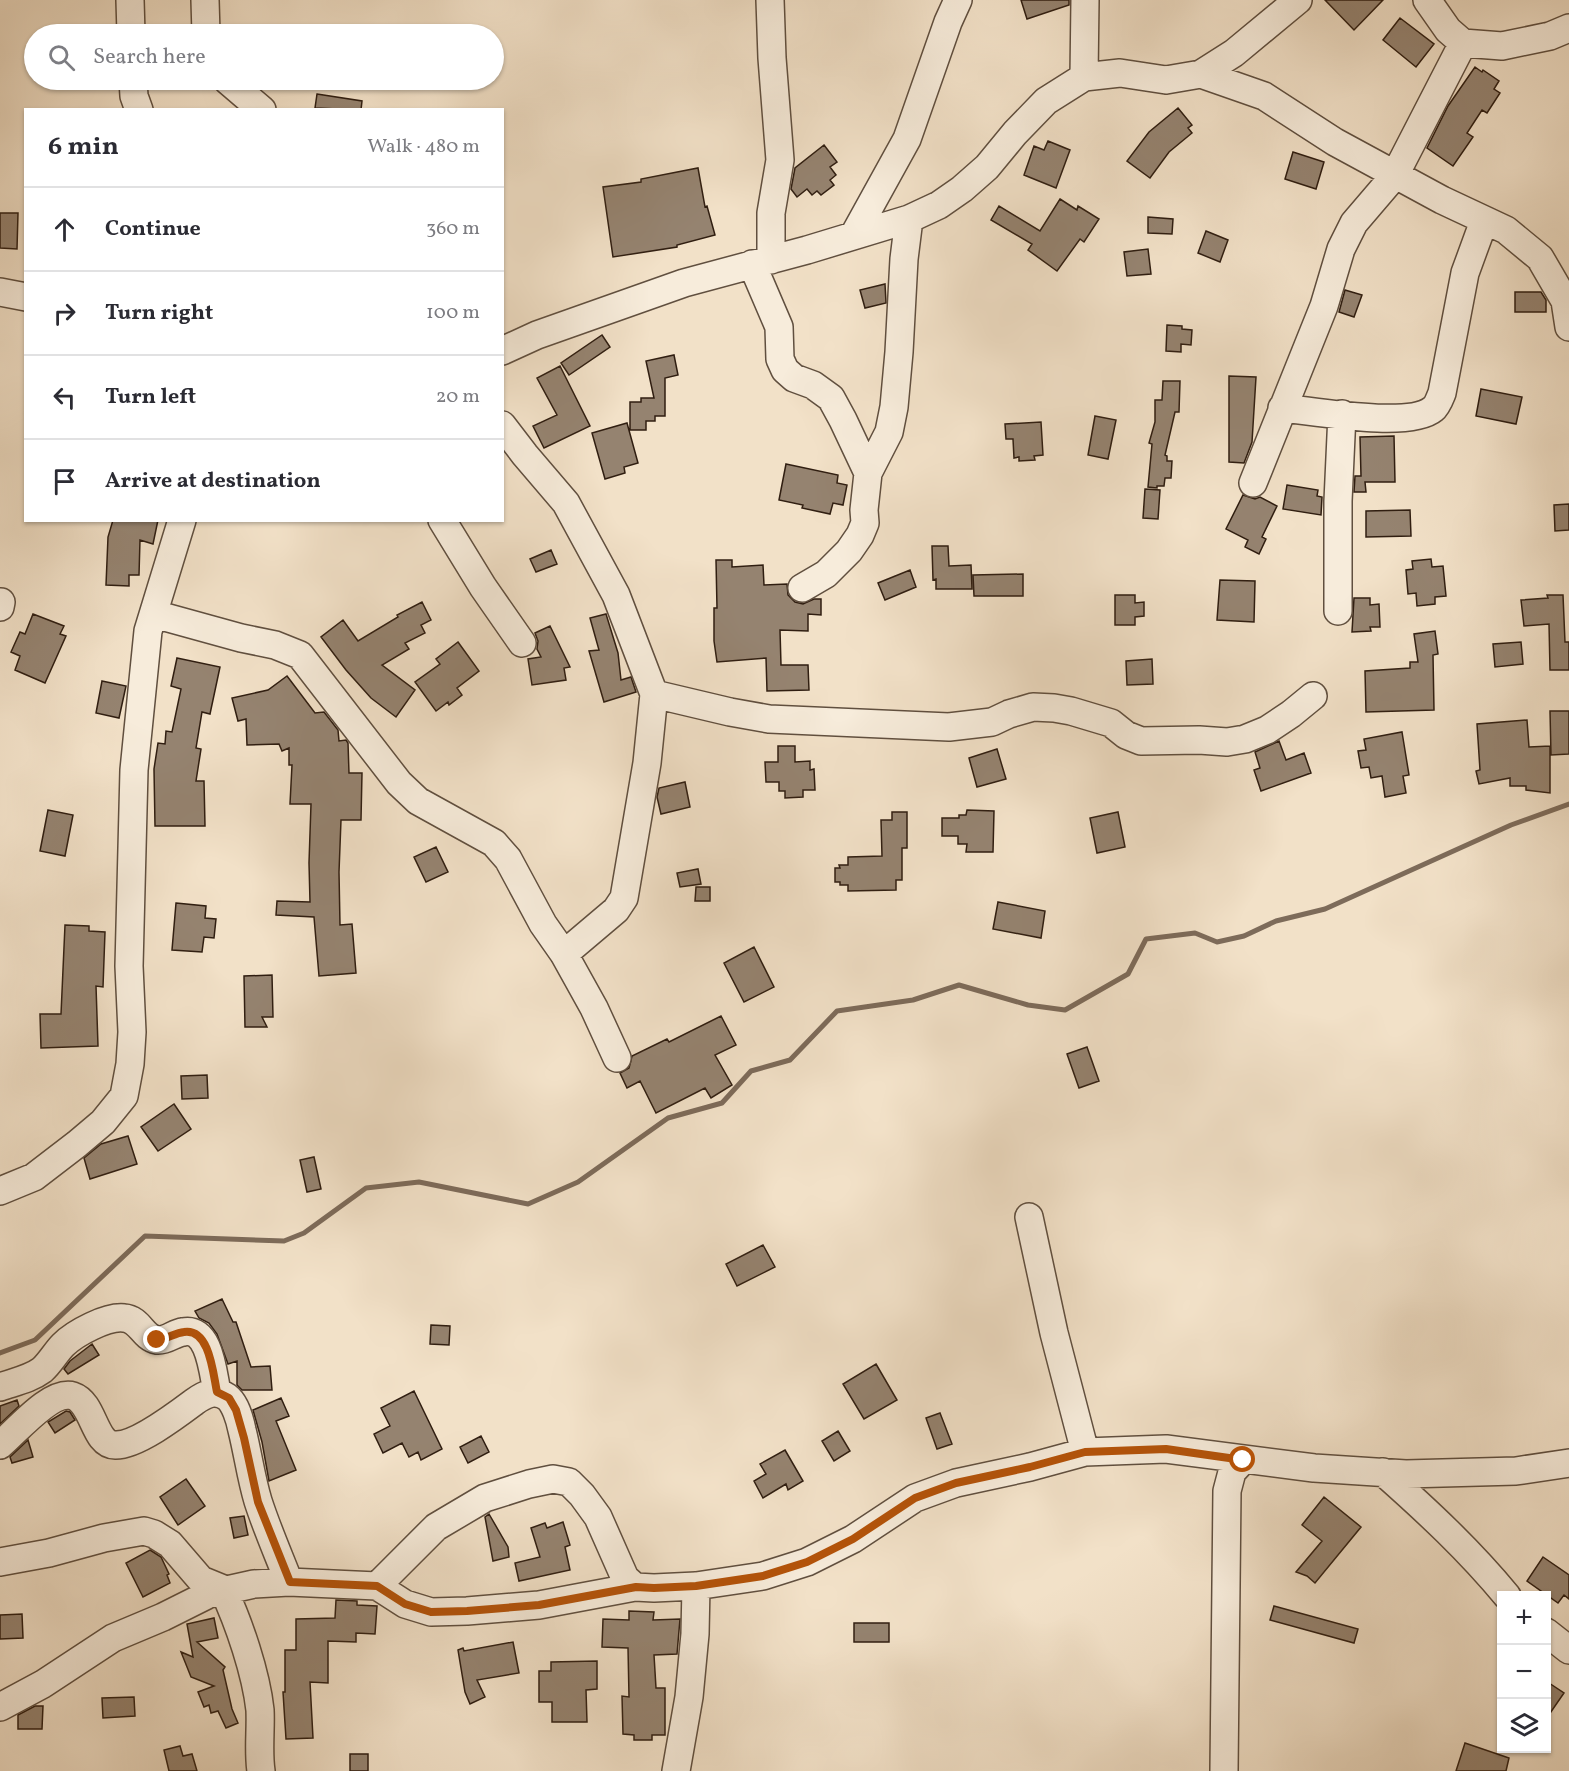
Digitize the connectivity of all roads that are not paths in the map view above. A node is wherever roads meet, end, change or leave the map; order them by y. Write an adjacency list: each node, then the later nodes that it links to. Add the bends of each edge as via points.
1 (130, 0): 8 (street)
2 (205, 0): 9 (street)
3 (770, 0): 22 (street, via 780,160)
4 (958, 0): 21 (street, via 907,139)
5 (1085, 0): 13 (street)
6 (1298, 0): 12 (street)
7 (1427, 0): 11 (street)
8 (131, 24)
9 (206, 24)
10 (1569, 28): 11 (street, via 1502,46)
11 (1462, 43): 18 (street)
12 (1201, 74): 13 (street, via 1166,80 1120,73); 18 (street, via 1264,96)
13 (1084, 77): 19 (street, via 1046,101 962,189)
14 (134, 90): 16 (street)
15 (239, 90): 17 (street)
16 (139, 108)
17 (260, 108)
18 (1395, 175): 20 (street); 27 (street, via 1349,231 1324,306)
19 (909, 219): 21 (street); 30 (street, via 894,407 889,432)
20 (1484, 221): 25 (street, via 1506,230 1540,258 1565,301); 28 (street, via 1465,273 1442,393 1434,409 1394,419)
21 (854, 235): 22 (street)
22 (762, 262): 26 (street, via 620,304); 30 (street, via 779,327 780,359 785,370 831,398)
23 (0, 292): 24 (street)
24 (24, 297)
25 (1569, 327)
26 (504, 350)
27 (1282, 408): 28 (street); 31 (street)
28 (1342, 414): 35 (street)
29 (504, 428): 38 (street, via 566,503 616,595)
30 (868, 473): 34 (street, via 865,523 860,536 826,574)
31 (1253, 483)
32 (181, 522): 36 (street)
33 (443, 522): 37 (street)
34 (802, 588)
35 (1338, 611)
36 (154, 614): 40 (street, via 300,655 399,783 418,801 494,843 508,859); 42 (street, via 148,631 134,770 129,966 132,1032 124,1096 103,1122 34,1177)
37 (522, 643)
38 (654, 694): 39 (street, via 769,719 949,727 992,722 1033,707 1054,708 1111,723 1141,741 1227,742 1267,730); 40 (street, via 647,763 624,898 616,910)
39 (1313, 696)
40 (564, 954): 41 (street)
41 (616, 1058)
42 (0, 1191)
43 (1029, 1217): 47 (street, via 1053,1333)
44 (0, 1387): 45 (street, via 43,1369 64,1344 84,1330 125,1317 157,1340 193,1331 202,1338)
45 (217, 1392): 46 (street, via 206,1394 166,1423 116,1445 103,1438 81,1399 59,1396 36,1411); 52 (street, via 229,1398 236,1410 258,1502)
46 (0, 1445)
47 (1085, 1452): 48 (street, via 1166,1449); 54 (street, via 956,1483 915,1498 853,1539 807,1562 763,1576)
48 (1243, 1460): 50 (street); 63 (street, via 1232,1472 1227,1491)
49 (1569, 1462): 50 (street, via 1516,1471)
50 (1383, 1472): 57 (street, via 1438,1521)
51 (0, 1562): 56 (street, via 144,1532 170,1544 201,1580)
52 (290, 1582): 53 (street); 56 (street)
53 (377, 1586): 55 (street, via 405,1604 431,1612 539,1605); 55 (street, via 435,1527 485,1498 554,1479 569,1482 582,1495 598,1517 625,1578)
54 (696, 1586): 55 (street); 62 (street, via 689,1697)
55 (636, 1587)
56 (223, 1589): 60 (street, via 113,1638); 61 (street, via 255,1682 260,1711)
57 (1503, 1591)
58 (1551, 1636): 59 (street)
59 (1569, 1650)
60 (0, 1707)
61 (261, 1771)
62 (676, 1771)
63 (1224, 1771)

